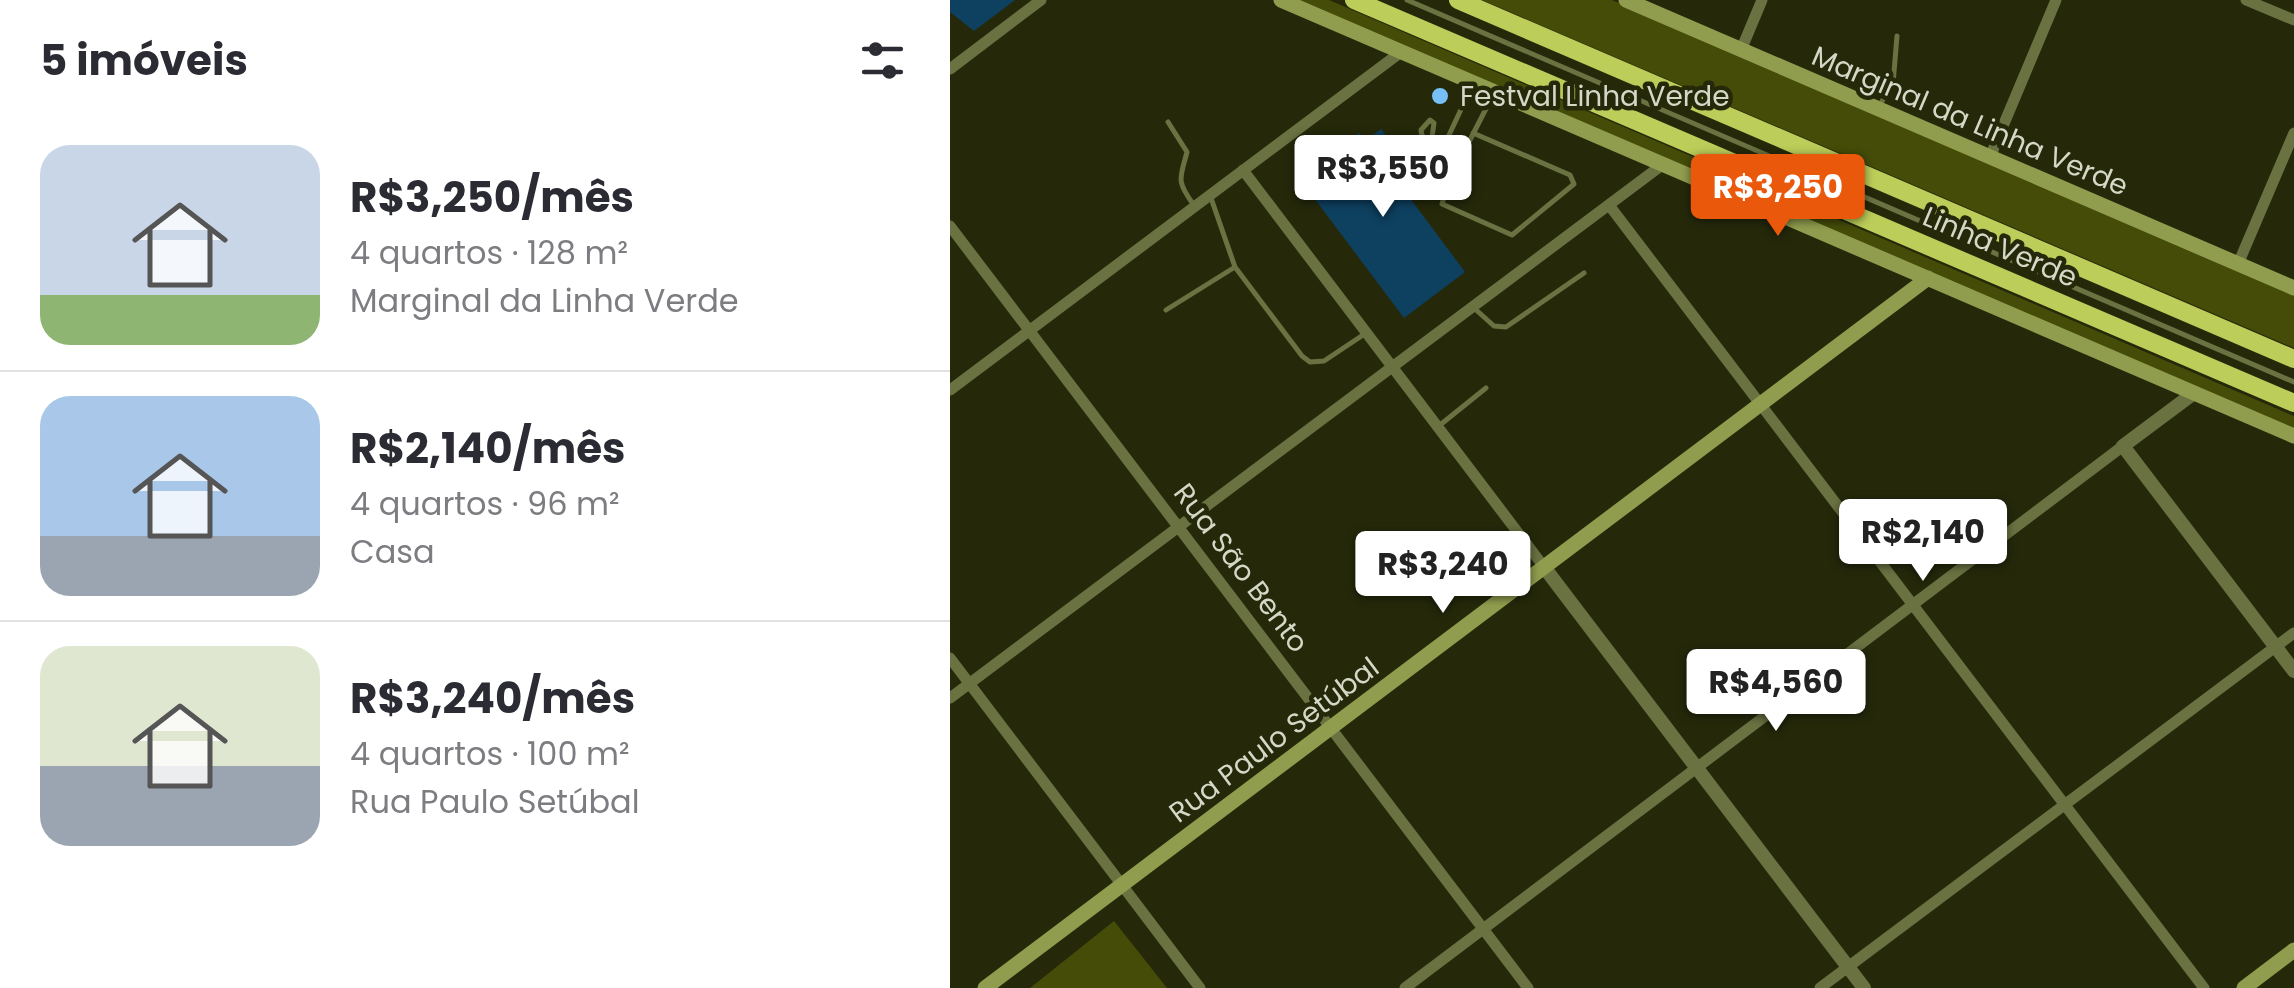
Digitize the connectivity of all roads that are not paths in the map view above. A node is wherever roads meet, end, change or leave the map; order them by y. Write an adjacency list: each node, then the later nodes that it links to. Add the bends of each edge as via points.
1 (1042, 0): 14 (street)
2 (1281, 0): 13 (main road)
3 (1354, 0): 46 (highway, Linha Verde)
4 (1407, 0): 42 (lane)
5 (1458, 0): 40 (highway, Linha Verde)
6 (1626, 0): 12 (main road, Marginal da Linha Verde)
7 (1762, 0): 12 (street)
8 (2056, 0): 23 (street)
9 (2246, 0): 10 (street)
10 (2294, 20)
11 (1897, 36): 17 (lane, via 1893,84)
12 (1741, 50): 17 (main road, Marginal da Linha Verde)
13 (1401, 52): 15 (main road); 26 (street)
14 (950, 69)
15 (1474, 83): 16 (main road); 22 (lane)
16 (1494, 92): 20 (lane); 25 (main road)
17 (1878, 108): 23 (main road, Marginal da Linha Verde)
18 (1168, 122): 29 (lane, via 1187,152 1180,186)
19 (2294, 132): 31 (street)
20 (1474, 133): 24 (lane); 24 (lane, via 1570,175 1574,184 1512,234 1445,208 1441,200)
21 (1431, 144): 22 (lane)
22 (1442, 150): 24 (lane)
23 (1990, 157): 31 (main road, Marginal da Linha Verde)
24 (1460, 158)
25 (1662, 165): 28 (street); 34 (main road)
26 (1243, 170): 27 (street); 39 (street)
27 (1210, 196): 29 (street); 32 (lane)
28 (1609, 205): 36 (street); 47 (street)
29 (1195, 206): 38 (street)
30 (950, 226): 38 (street, Rua São Bento)
31 (2238, 264): 35 (main road, Marginal da Linha Verde)
32 (1235, 267): 37 (lane); 39 (lane, via 1310,362)
33 (1584, 273): 36 (lane, via 1506,327 1486,322)
34 (1928, 278): 45 (main road); 47 (main road, Rua Paulo Setúbal)
35 (2294, 288)
36 (1473, 307): 41 (street)
37 (1166, 310)
38 (1029, 330): 44 (street); 51 (street, Rua São Bento)
39 (1366, 333): 41 (street)
40 (2294, 359)
41 (1392, 367): 48 (street); 51 (street)
42 (2294, 382)
43 (1486, 388): 48 (lane)
44 (950, 390)
45 (2194, 393): 49 (main road); 50 (street)
46 (2294, 403)
47 (1761, 405): 52 (main road, Rua Paulo Setúbal); 53 (street)
48 (1438, 427): 52 (street)
49 (2294, 436)
50 (2123, 446): 53 (street); 55 (street)
51 (1178, 527): 58 (street); 60 (street, Rua São Bento)
52 (1544, 567): 60 (main road, Rua Paulo Setúbal); 61 (street)
53 (1913, 605): 61 (street); 62 (street)
54 (2294, 633): 55 (street)
55 (2276, 647): 57 (street); 62 (street)
56 (950, 658): 58 (street)
57 (2294, 671)
58 (969, 684): 59 (street); 63 (street)
59 (950, 698)
60 (1331, 728): 63 (main road, Rua Paulo Setúbal); 64 (street, Rua São Bento)
61 (1697, 768): 64 (street); 66 (street)
62 (2065, 805): 66 (street); 73 (street)
63 (1122, 885): 67 (main road, Rua Paulo Setúbal); 68 (street)
64 (1483, 929): 69 (street); 70 (street, Rua São Bento)
65 (2294, 950): 74 (main road)
66 (1848, 967): 71 (street); 72 (street)
67 (985, 988)
68 (1200, 988)
69 (1405, 988)
70 (1528, 988)
71 (1820, 988)
72 (1864, 988)
73 (2204, 988)
74 (2244, 988)

